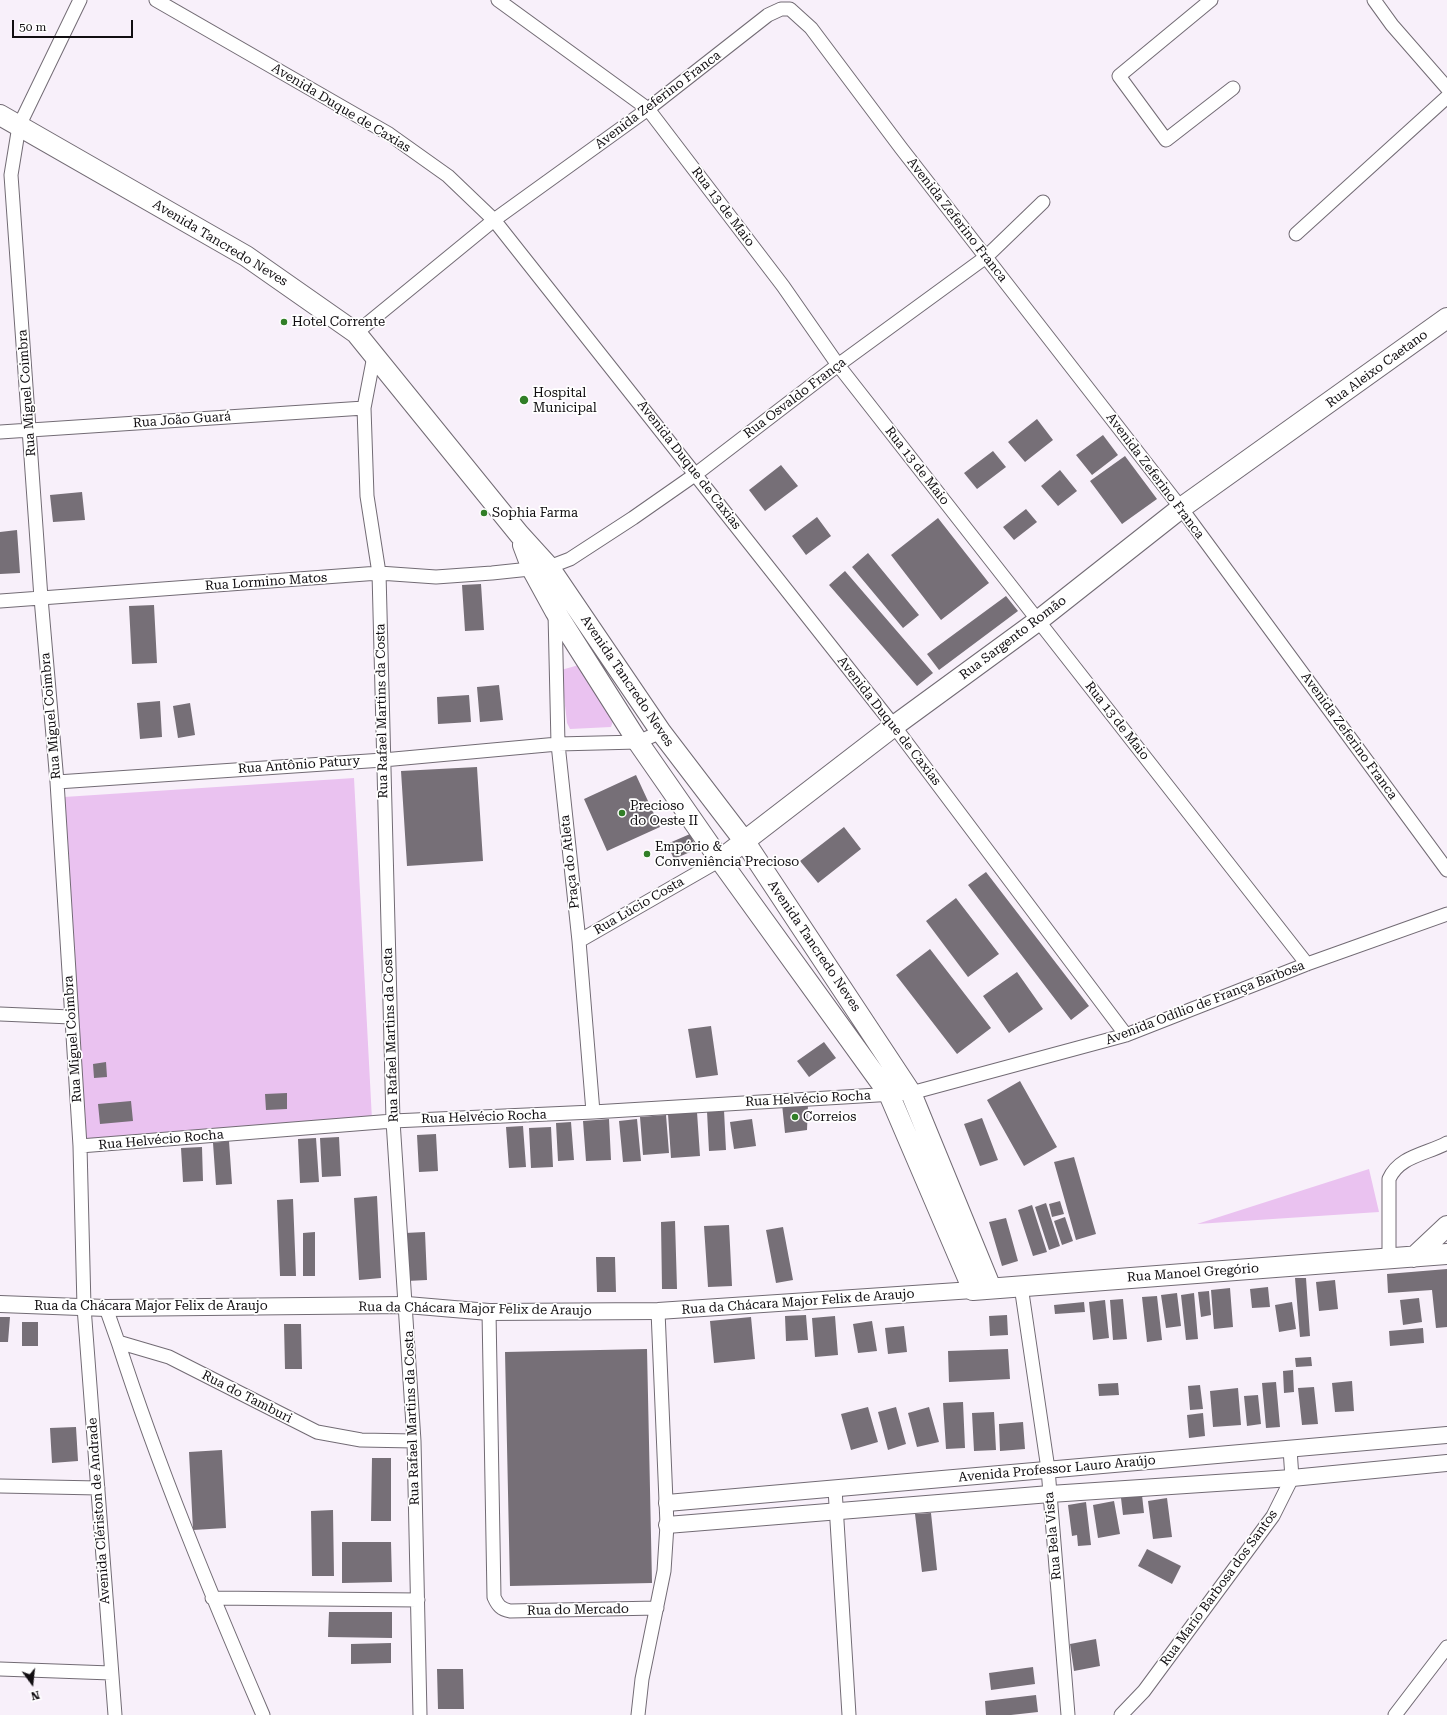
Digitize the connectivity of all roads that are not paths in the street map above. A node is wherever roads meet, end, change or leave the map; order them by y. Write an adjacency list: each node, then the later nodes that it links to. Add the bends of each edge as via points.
1 (80, 0): 11 (street)
2 (156, 0): 13 (street, Avenida Duque de Caxias, via 389,134 448,176)
3 (498, 0): 9 (street, Rua 13 de Maio)
4 (1211, 0): 6 (street, via 1119,76 1166,140)
5 (1374, 0): 7 (street, via 1392,25)
6 (1233, 88)
7 (1447, 88)
8 (1447, 97): 14 (street)
9 (648, 109): 13 (street, Avenida Zeferino Franca); 15 (street, Avenida Zeferino Franca, via 768,14 790,9 811,28); 19 (street, Rua 13 de Maio, via 783,286)
10 (0, 116): 11 (main road, Avenida Tancredo Neves)
11 (19, 126): 17 (main road, Avenida Tancredo Neves, via 246,256); 22 (street, Rua Miguel Coimbra, via 10,175)
12 (1043, 202): 15 (street, Rua Osvaldo França)
13 (494, 220): 17 (street, Avenida Zeferino Franca); 24 (street, Avenida Duque de Caxias)
14 (1296, 234)
15 (986, 257): 19 (street, Rua Osvaldo França); 25 (street, Avenida Zeferino Franca)
16 (1447, 318): 21 (main road, Rua Aleixo Caetano)
17 (356, 333): 18 (main road, Avenida Tancredo Neves)
18 (374, 356): 20 (street, Rua Rafael Martins da Costa); 26 (main road, Avenida Tancredo Neves, via 519,534)
19 (838, 365): 24 (street, Rua Osvaldo França); 31 (street, Rua 13 de Maio)
20 (364, 408): 22 (street, Rua João Guará); 27 (street, Rua Rafael Martins da Costa, via 367,496)
21 (1307, 419): 25 (main road, Rua Sargento Romão)
22 (30, 430): 23 (street, Rua João Guará); 28 (street, Rua Miguel Coimbra)
23 (0, 432)
24 (696, 474): 26 (street, Rua Osvaldo França, via 570,559); 32 (street, Avenida Duque de Caxias)
25 (1181, 508): 31 (main road, Rua Sargento Romão); 40 (street, Avenida Zeferino Franca)
26 (541, 568): 27 (street, Rua Lormino Matos, via 436,577); 30 (main road, Avenida Tancredo Neves); 33 (main road, Avenida Tancredo Neves)
27 (379, 573): 28 (street, Rua Lormino Matos); 36 (street, Rua Rafael Martins da Costa)
28 (41, 598): 29 (street, Rua Lormino Matos); 37 (street, Rua Miguel Coimbra)
29 (0, 601)
30 (555, 611): 34 (main road, Avenida Tancredo Neves); 35 (street, Praça do Atleta)
31 (1039, 620): 32 (main road, Rua Sargento Romão); 43 (street, Rua 13 de Maio)
32 (894, 726): 38 (main road, Rua Sargento Romão); 46 (street, Avenida Duque de Caxias)
33 (661, 732): 34 (street); 38 (main road, Avenida Tancredo Neves)
34 (638, 742): 35 (street, Rua Antônio Patury); 39 (main road, Avenida Tancredo Neves)
35 (558, 744): 36 (street, Rua Antônio Patury); 42 (street, Praça do Atleta)
36 (383, 760): 37 (street, Rua Antônio Patury); 50 (street, Rua Rafael Martins da Costa)
37 (57, 782): 45 (street, Rua Miguel Coimbra)
38 (745, 842): 39 (main road, Rua Sargento Romão); 47 (main road, Avenida Tancredo Neves)
39 (720, 860): 42 (street, Rua Lúcio Costa); 48 (main road, Avenida Tancredo Neves)
40 (1447, 870)
41 (1447, 914): 43 (street, Avenida Odílio de França Barbosa)
42 (579, 941): 49 (street, Praça do Atleta)
43 (1307, 964): 46 (street, Avenida Odílio de França Barbosa)
44 (0, 1014): 45 (street)
45 (71, 1017): 52 (street, Rua Miguel Coimbra)
46 (1126, 1036): 47 (street, Avenida Odílio de França Barbosa)
47 (911, 1093): 48 (street, Avenida Odílio de França Barbosa); 58 (main road, Avenida Tancredo Neves)
48 (889, 1094): 49 (street, Rua Helvécio Rocha); 58 (main road, Avenida Tancredo Neves)
49 (593, 1112): 50 (street, Rua Helvécio Rocha)
50 (393, 1121): 52 (street, Rua Helvécio Rocha); 60 (street, Rua Rafael Martins da Costa)
51 (1447, 1143): 56 (street, via 1404,1161 1392,1173)
52 (80, 1146): 61 (street, Rua Miguel Coimbra)
53 (1447, 1226): 55 (main road)
54 (1447, 1254): 55 (main road, Rua Manoel Gregório)
55 (1414, 1257): 56 (main road, Rua Manoel Gregório)
56 (1389, 1259): 57 (main road, Rua Manoel Gregório)
57 (1021, 1286): 58 (main road, Rua Manoel Gregório); 70 (street, Rua Bela Vista)
58 (982, 1289): 63 (street, Rua da Chácara Major Felix de Araujo)
59 (0, 1304): 61 (street, Rua da Chácara Major Felix de Araujo)
60 (407, 1305): 62 (street, Rua da Chácara Major Felix de Araujo); 64 (street, Rua da Chácara Major Felix de Araujo); 67 (street, Rua Rafael Martins da Costa)
61 (84, 1307): 62 (street, Rua da Chácara Major Felix de Araujo); 73 (street, Avenida Clériston de Andrade)
62 (106, 1308): 65 (street)
63 (658, 1311): 64 (street, Rua da Chácara Major Felix de Araujo); 76 (street)
64 (489, 1312): 81 (street, Rua do Mercado, via 494,1597 497,1605 510,1611)
65 (118, 1342): 67 (street, Rua do Tamburi, via 169,1358 317,1432 361,1440); 79 (street, via 141,1413)
66 (1447, 1435): 68 (street, Avenida Professor Lauro Araújo)
67 (414, 1440): 80 (street, Rua Rafael Martins da Costa)
68 (1290, 1449): 70 (street, Avenida Professor Lauro Araújo); 71 (street)
69 (1447, 1463): 71 (street, Avenida Professor Lauro Araújo)
70 (1048, 1469): 74 (street, Avenida Professor Lauro Araújo); 75 (street, Rua Bela Vista)
71 (1292, 1478): 75 (street, Avenida Professor Lauro Araújo); 91 (street, Rua Mario Barbosa dos Santos, via 1273,1516 1144,1690)
72 (0, 1486): 73 (street)
73 (98, 1488): 84 (street, Avenida Clériston de Andrade)
74 (835, 1489): 76 (street, Avenida Professor Lauro Araújo); 77 (street)
75 (1050, 1494): 77 (street, Avenida Professor Lauro Araújo); 90 (street, Rua Bela Vista)
76 (667, 1503): 78 (street)
77 (838, 1512): 78 (street, Avenida Professor Lauro Araújo); 89 (street)
78 (667, 1525): 81 (street, via 664,1571)
79 (212, 1598): 80 (street); 86 (street)
80 (418, 1600): 87 (street, Rua Rafael Martins da Costa)
81 (657, 1608): 88 (street, via 642,1679)
82 (1447, 1647): 92 (street)
83 (0, 1669): 84 (street)
84 (111, 1673): 85 (street, Avenida Clériston de Andrade)
85 (115, 1715)
86 (263, 1715)
87 (420, 1715)
88 (638, 1715)
89 (849, 1715)
90 (1068, 1715)
91 (1121, 1715)
92 (1395, 1715)

